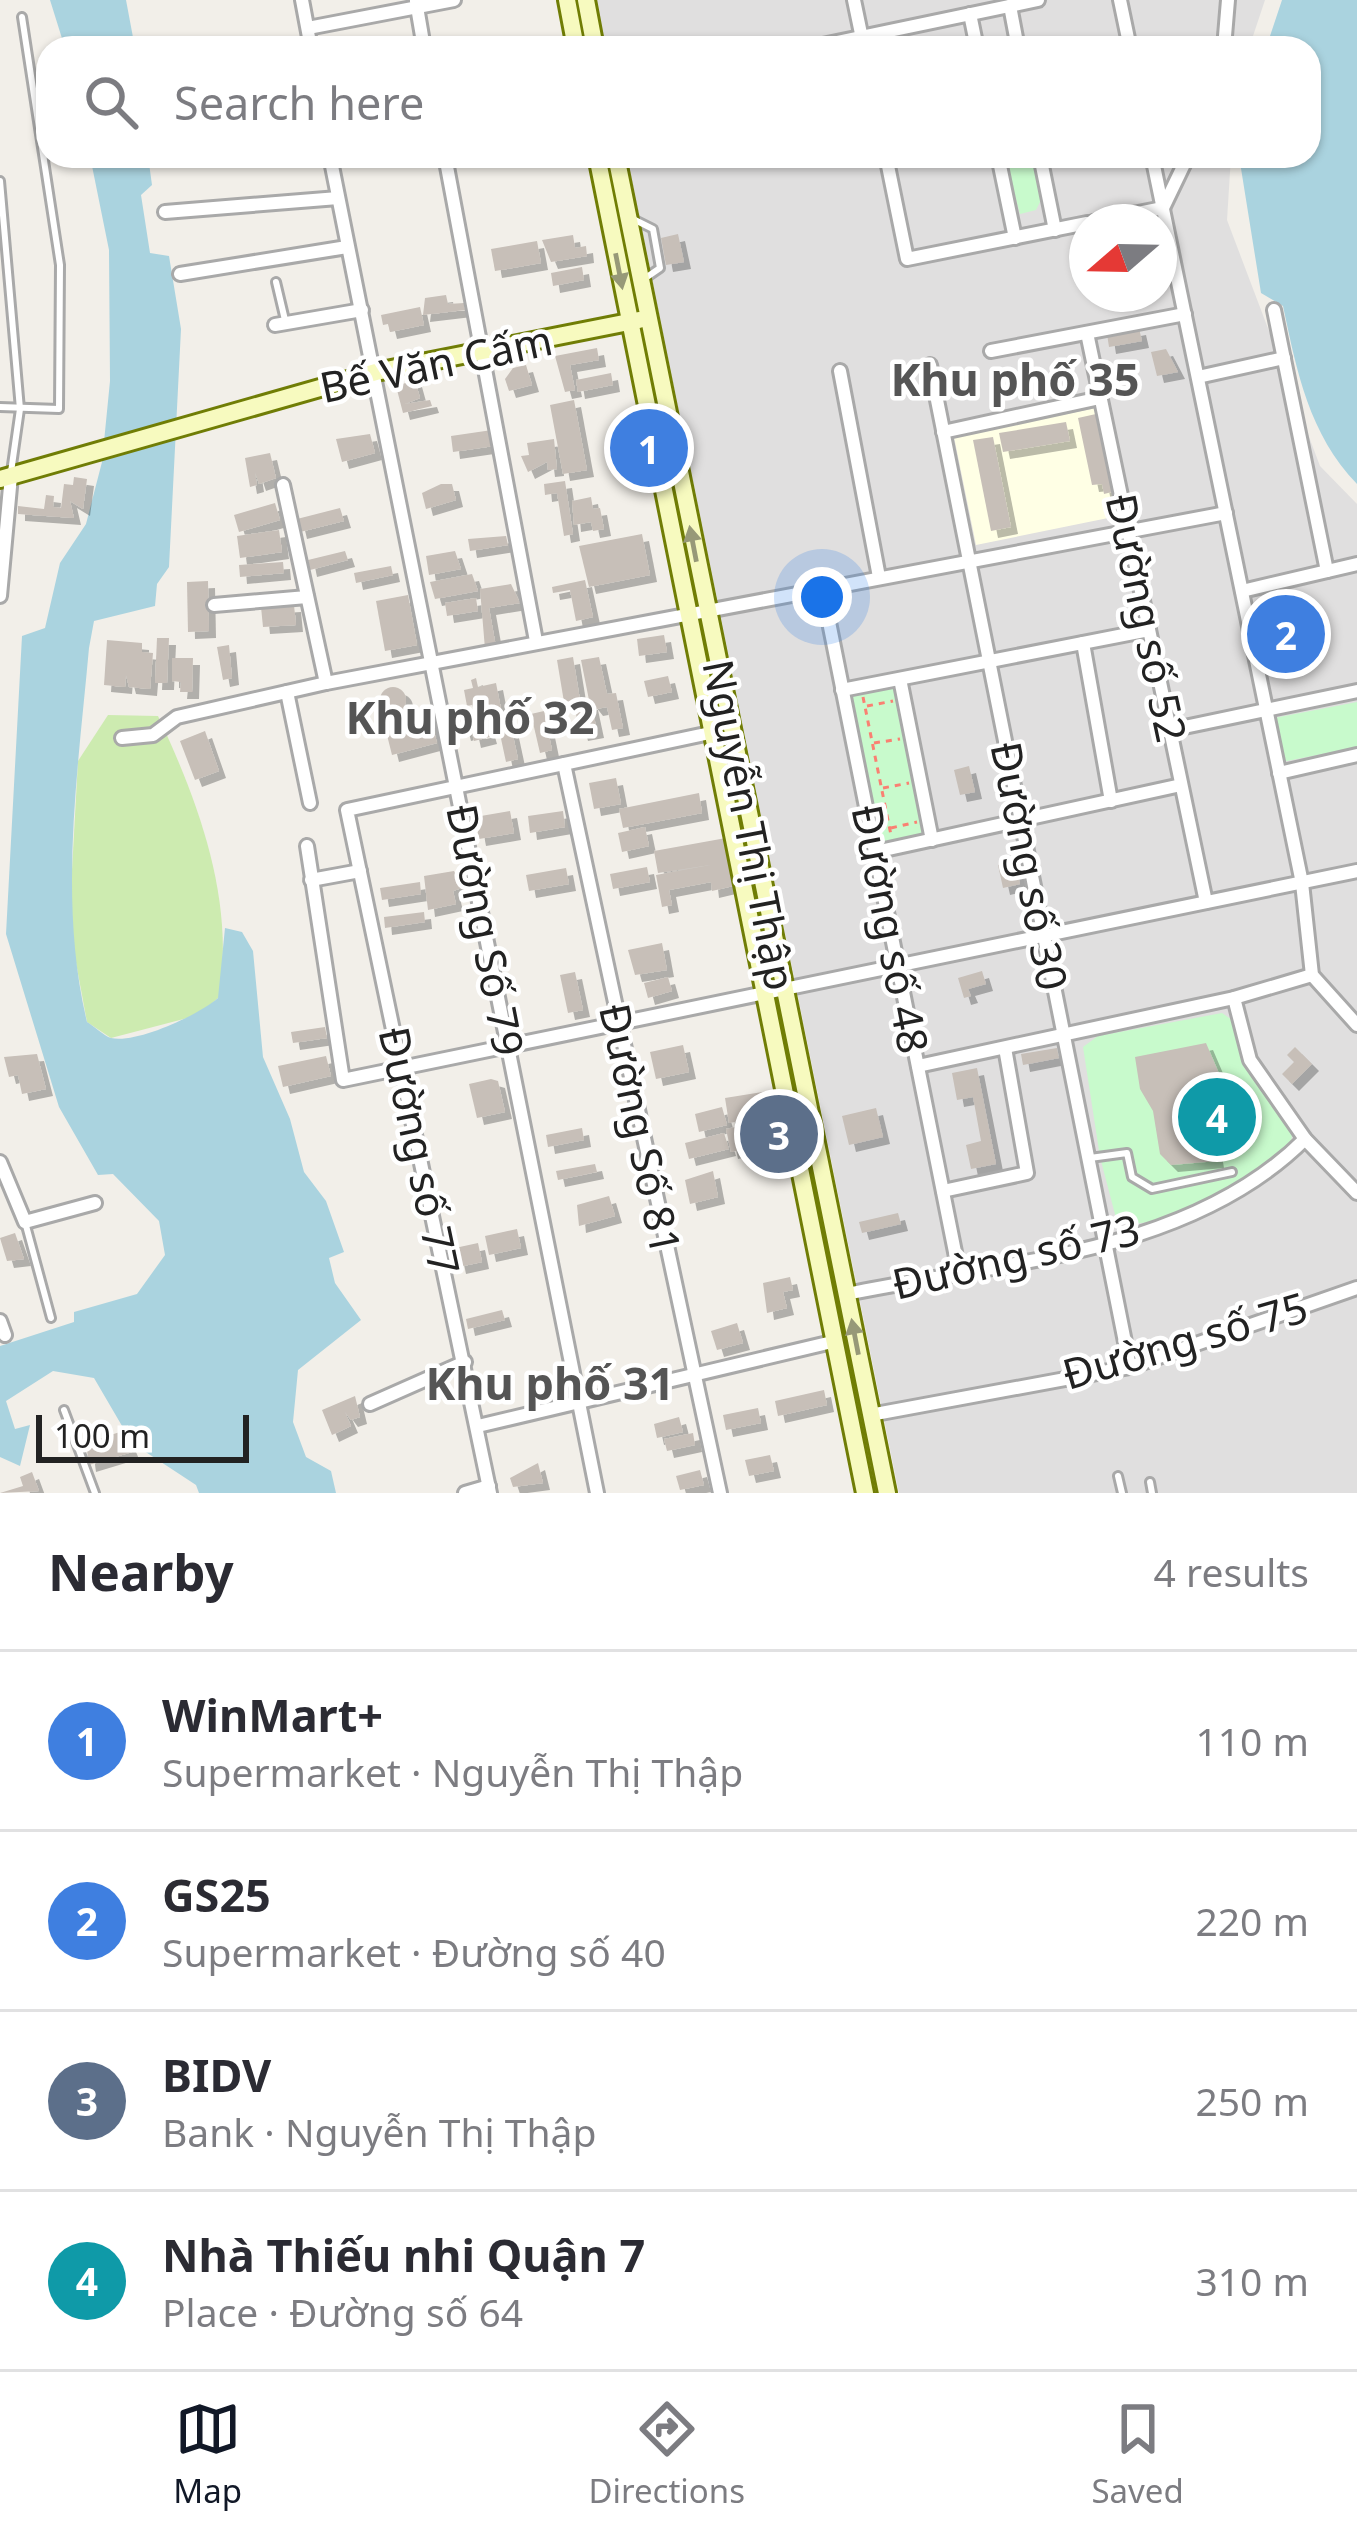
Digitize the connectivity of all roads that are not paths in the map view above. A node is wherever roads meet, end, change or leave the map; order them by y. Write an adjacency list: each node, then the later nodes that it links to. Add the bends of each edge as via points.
1 (302, 0): 13 (street)
2 (454, 0): 9 (street)
3 (567, 0): 16 (main road)
4 (586, 0): 17 (main road)
5 (854, 0): 18 (street)
6 (1038, 0): 10 (street)
7 (1120, 0): 22 (street)
8 (1228, 0): 23 (street)
9 (416, 4): 13 (street); 15 (street)
10 (1010, 6): 11 (street); 21 (street)
11 (970, 14): 19 (street); 20 (street)
12 (22, 17): 24 (lane)
13 (308, 28): 14 (street)
14 (309, 36)
15 (422, 36)
16 (574, 36)
17 (593, 36)
18 (861, 36)
19 (885, 36)
20 (975, 36)
21 (1016, 36)
22 (1128, 36)
23 (1225, 36)
24 (36, 108)
25 (45, 168): 63 (lane, via 60,265 59,410)
26 (332, 168): 36 (street, Đường Số 79)
27 (447, 168): 55 (street)
28 (599, 168): 51 (main road, Nguyễn Thị Thập, one-way to 51)
29 (618, 168): 50 (main road, Nguyễn Thị Thập)
30 (889, 168): 42 (street, via 908,259)
31 (1000, 168): 42 (street)
32 (1042, 168): 41 (street)
33 (1155, 168): 37 (street)
34 (1182, 168): 38 (street)
35 (0, 181): 63 (lane)
36 (338, 198): 39 (street); 43 (street, Đường Số 79)
37 (1162, 204)
38 (1165, 204)
39 (165, 212)
40 (1069, 227): 41 (street)
41 (1055, 230): 42 (street)
42 (1015, 238)
43 (347, 247): 44 (street); 47 (street, Đường Số 79)
44 (180, 274)
45 (1177, 275): 49 (street)
46 (276, 282): 52 (lane)
47 (362, 310): 52 (street); 59 (street, Đường Số 79)
48 (1274, 310): 56 (street)
49 (1185, 314): 53 (street); 60 (street)
50 (649, 319): 51 (main road, Bế Văn Cấm); 78 (main road, Nguyễn Thị Thập, one-way to 50)
51 (629, 322): 55 (main road, Bế Văn Cấm); 79 (main road, Nguyễn Thị Thập)
52 (281, 324)
53 (1087, 333): 54 (street); 61 (street, Đường số 52)
54 (991, 351)
55 (481, 353): 59 (main road, Bế Văn Cấm); 81 (street)
56 (1284, 358): 60 (street); 71 (street)
57 (930, 365): 64 (street, Đường số 30)
58 (839, 371): 72 (street)
59 (376, 372): 65 (main road, Bế Văn Cấm); 84 (street, Đường Số 79)
60 (1198, 377): 67 (street)
61 (1100, 398): 64 (street); 68 (street, Đường số 52)
62 (0, 406): 63 (lane)
63 (20, 410): 65 (lane)
64 (943, 432): 69 (street, Đường số 30)
65 (5, 477): 75 (street)
66 (283, 485): 76 (street)
67 (1226, 513): 68 (street); 74 (street)
68 (1128, 531): 69 (street); 80 (street, Đường số 52)
69 (970, 560): 72 (street); 83 (street, Đường số 30)
70 (1357, 564): 71 (street)
71 (1328, 571): 74 (street)
72 (879, 577): 73 (street)
73 (822, 587): 78 (street); 87 (street, Đường số 48)
74 (1242, 591): 90 (street)
75 (0, 596)
76 (307, 597): 77 (street); 86 (street)
77 (214, 605)
78 (705, 609): 79 (street); 113 (main road, Nguyễn Thị Thập)
79 (686, 613): 81 (street); 92 (main road, Nguyễn Thị Thập)
80 (1149, 630): 82 (street); 91 (street, Đường số 52)
81 (536, 641): 84 (street)
82 (1083, 643): 83 (street); 99 (street)
83 (990, 662): 85 (street); 101 (street, Đường số 30)
84 (433, 663): 86 (street); 98 (street, Đường Số 79)
85 (901, 679): 87 (street); 102 (street)
86 (326, 683): 89 (street)
87 (842, 690): 104 (street, Đường số 48)
88 (1357, 691): 90 (street)
89 (287, 692): 93 (street); 100 (street)
90 (1266, 710): 91 (street); 96 (street)
91 (1170, 730): 97 (street, Đường số 52)
92 (710, 734): 95 (street); 114 (main road, Nguyễn Thị Thập)
93 (122, 738)
94 (1357, 755): 96 (street)
95 (564, 764): 98 (street); 116 (street, Đường Số 81)
96 (1279, 772): 108 (street)
97 (1181, 785): 99 (street); 109 (street, Đường số 52)
98 (458, 787): 105 (street, Đường số 77, via 346,810); 119 (street, Đường Số 79)
99 (1111, 801): 101 (street)
100 (310, 802)
101 (1019, 821): 102 (street); 110 (street, Đường số 30)
102 (932, 840): 104 (street)
103 (308, 846): 107 (street)
104 (875, 852): 111 (street, Đường số 48)
105 (360, 871): 107 (street); 121 (street, Đường số 77)
106 (1357, 872): 108 (street)
107 (311, 880): 121 (street, via 343,1080)
108 (1302, 883): 109 (street); 112 (street)
109 (1206, 902): 110 (street)
110 (1042, 935): 111 (street); 118 (street, Đường số 30)
111 (897, 965): 113 (street); 122 (street, Đường số 48)
112 (1312, 975): 115 (street); 117 (street)
113 (782, 988): 114 (street); 134 (main road, Nguyễn Thị Thập)
114 (760, 992): 116 (street); 138 (main road, Nguyễn Thị Thập)
115 (1234, 998): 118 (street); 123 (street, via 1250,1060)
116 (618, 1023): 119 (street); 141 (street, Đường Số 81)
117 (1357, 1025)
118 (1062, 1036): 120 (street); 124 (street, Đường số 30)
119 (507, 1045): 121 (street); 142 (street, Đường Số 79)
120 (1006, 1048): 122 (street); 127 (street, via 1028,1173)
121 (400, 1065): 139 (street, Đường số 77)
122 (917, 1066): 127 (street, Đường số 48)
123 (1305, 1139): 128 (street); 131 (street, Đường số 73, via 1271,1173 1209,1207)
124 (1087, 1159): 126 (lane, via 1127,1153 1132,1177 1152,1189); 131 (street, Đường số 30)
125 (0, 1162): 130 (street)
126 (1232, 1172)
127 (943, 1191): 132 (street, Đường số 48)
128 (1357, 1193)
129 (95, 1203): 130 (street)
130 (25, 1222): 135 (lane)
131 (1104, 1244): 132 (street, Đường số 73); 140 (street, Đường số 30)
132 (958, 1272): 134 (street, Đường số 73)
133 (1357, 1288): 140 (street, Đường số 75)
134 (847, 1294): 145 (main road, Nguyễn Thị Thập, one-way to 134)
135 (51, 1318)
136 (0, 1321): 137 (street)
137 (5, 1336)
138 (832, 1342): 141 (street); 154 (main road, Nguyễn Thị Thập)
139 (465, 1362): 143 (street); 146 (street, Đường số 77)
140 (1130, 1367): 145 (street, Đường số 75)
141 (692, 1375): 142 (street); 153 (street, Đường Số 81)
142 (580, 1402): 146 (street); 152 (street, Đường Số 79)
143 (370, 1405)
144 (64, 1410): 150 (lane)
145 (870, 1415): 155 (main road, Nguyễn Thị Thập)
146 (478, 1426): 149 (street, Đường số 77)
147 (1118, 1476): 156 (lane)
148 (1150, 1482): 157 (lane)
149 (490, 1490): 151 (street)
150 (95, 1493)
151 (465, 1493)
152 (597, 1493)
153 (720, 1493)
154 (865, 1493)
155 (887, 1493)
156 (1122, 1493)
157 (1152, 1493)

